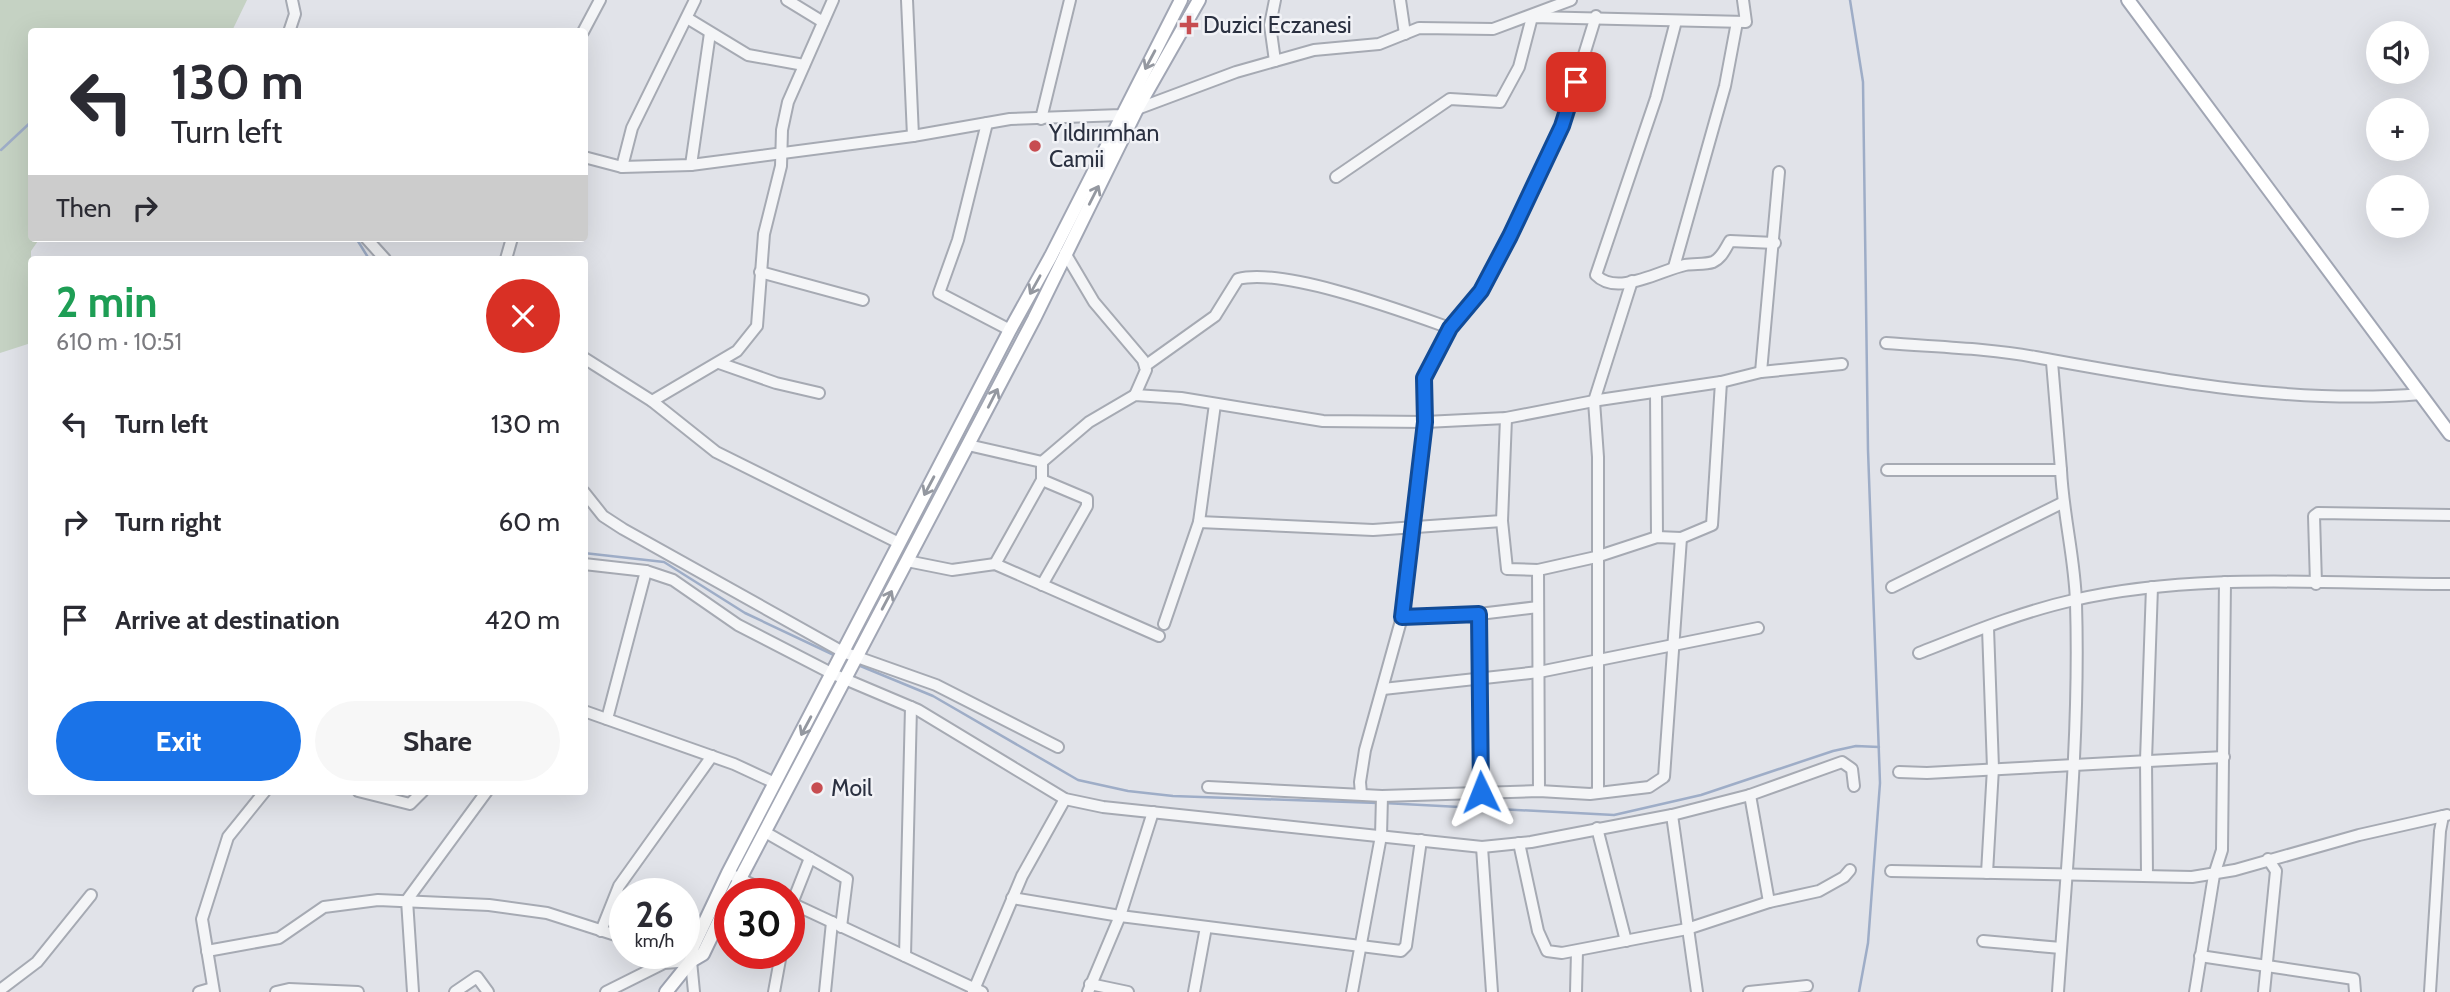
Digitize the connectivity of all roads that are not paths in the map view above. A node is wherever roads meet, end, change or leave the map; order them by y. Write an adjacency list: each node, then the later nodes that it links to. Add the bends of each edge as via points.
1 (292, 0): 21 (street, via 295,14)
2 (600, 0): 22 (street)
3 (695, 0): 17 (street)
4 (787, 0): 19 (street)
5 (833, 0): 19 (street)
6 (907, 0): 31 (street)
7 (1070, 0): 29 (street)
8 (1181, 0): 28 (main road, one-way to 28)
9 (1199, 0): 27 (main road)
10 (1275, 0): 25 (street, via 1270,25)
11 (1400, 0): 24 (street)
12 (1571, 0): 16 (street)
13 (1743, 0): 20 (street, via 1746,22)
14 (2128, 0): 58 (main road)
15 (1596, 16): 16 (street); 18 (street); 46 (street, via 1562,126 1481,291)
16 (1532, 17): 24 (street, via 1493,29 1419,29); 37 (street, via 1519,66 1500,102 1450,99)
17 (687, 18): 23 (street); 35 (street, via 632,128)
18 (1676, 21): 20 (street); 44 (street, via 1656,98 1596,275 1625,284)
19 (822, 22): 26 (street)
20 (1737, 22): 42 (street, via 1725,86)
21 (290, 28)
22 (585, 28)
23 (710, 33): 26 (street, via 748,55); 34 (street)
24 (1405, 34): 25 (street, via 1379,44 1314,50)
25 (1275, 61): 27 (street)
26 (804, 65): 32 (street, via 788,102)
27 (1137, 109): 28 (street); 40 (main road, one-way to 27)
28 (1121, 116): 29 (street); 47 (main road, one-way to 47)
29 (1041, 119): 30 (street)
30 (987, 123): 31 (street); 47 (street, via 958,240 939,293)
31 (913, 136): 32 (street)
32 (780, 153): 34 (street); 43 (street)
33 (588, 158): 35 (street)
34 (691, 165): 35 (street)
35 (622, 167)
36 (1779, 172): 39 (street)
37 (1336, 177)
38 (370, 242): 41 (street)
39 (1775, 243): 42 (street, via 1730,241 1713,262); 54 (street)
40 (1065, 253): 53 (street, via 1094,302); 66 (main road, one-way to 40)
41 (382, 256)
42 (1674, 267): 44 (street)
43 (760, 272): 45 (street); 51 (street, via 757,326 737,351)
44 (1632, 281): 61 (street)
45 (863, 300)
46 (1450, 328): 53 (street, via 1389,307 1255,275 1238,279 1215,316); 64 (street, via 1424,378)
47 (1010, 330): 79 (main road, one-way to 79)
48 (1886, 343): 50 (street)
49 (588, 361): 60 (street)
50 (2052, 362): 58 (street, via 2209,388 2372,398); 69 (street)
51 (719, 363): 56 (street); 60 (street)
52 (1842, 364): 54 (street)
53 (1145, 366): 59 (street)
54 (1761, 372): 55 (street)
55 (1721, 383): 57 (street); 78 (street, via 1712,525)
56 (819, 393)
57 (1656, 393): 61 (street); 77 (street)
58 (2421, 394): 65 (main road)
59 (1135, 395): 62 (street); 67 (street, via 1088,422)
60 (652, 401): 79 (street, via 716,453)
61 (1594, 401): 63 (street); 80 (street)
62 (1214, 404): 64 (street, via 1323,421); 75 (street)
63 (1506, 418): 64 (street); 74 (street)
64 (1425, 422): 76 (street)
65 (2450, 434)
66 (968, 445): 67 (street); 81 (main road)
67 (1042, 462): 70 (street)
68 (1887, 470): 69 (street)
69 (2061, 470): 72 (street)
70 (1042, 480): 83 (street); 89 (street, via 1087,499 1087,506)
71 (588, 497): 103 (street, via 603,516)
72 (2062, 503): 90 (street); 92 (street)
73 (2450, 516): 87 (street, via 2318,513 2314,516)
74 (1502, 521): 76 (street); 84 (street, via 1507,569)
75 (1199, 522): 76 (street, via 1373,530); 96 (street)
76 (1415, 526): 95 (street)
77 (1657, 537): 78 (street); 80 (street)
78 (1681, 538): 100 (street)
79 (898, 543): 103 (main road)
80 (1596, 557): 84 (street); 102 (street)
81 (907, 561): 83 (street, via 952,570); 103 (main road, one-way to 81)
82 (588, 564): 85 (street)
83 (995, 564): 89 (street)
84 (1538, 570): 93 (street)
85 (646, 571): 103 (street, via 673,580 738,625); 109 (street)
86 (2225, 582): 87 (street); 91 (street); 112 (street)
87 (2316, 584): 88 (street)
88 (2450, 584)
89 (1042, 585): 99 (street)
90 (1892, 587)
91 (2152, 587): 92 (street); 113 (street)
92 (2076, 599): 98 (street, via 2016,614); 114 (street)
93 (1538, 607): 94 (street); 104 (street)
94 (1479, 614): 95 (street); 105 (street)
95 (1402, 617): 106 (street)
96 (1164, 624)
97 (1758, 628): 100 (street)
98 (1988, 628): 101 (street); 115 (street)
99 (1159, 636)
100 (1675, 645): 102 (street); 122 (street, via 1664,776 1649,787)
101 (1919, 653)
102 (1599, 660): 104 (street); 122 (street)
103 (845, 664): 107 (street); 110 (street, via 936,685); 117 (main road, one-way to 117); 135 (main road)
104 (1539, 672): 105 (street); 120 (street)
105 (1478, 680): 106 (street); 121 (street)
106 (1383, 689): 123 (street, via 1365,750)
107 (911, 707): 129 (street); 172 (street)
108 (588, 712): 109 (street)
109 (607, 719): 111 (street)
110 (1058, 747)
111 (712, 755): 117 (street); 161 (street, via 619,886)
112 (2224, 757): 113 (street); 147 (street, via 2222,850)
113 (2146, 760): 114 (street); 148 (street)
114 (2076, 763): 115 (street); 146 (street)
115 (1993, 768): 116 (street); 145 (street)
116 (1899, 772)
117 (775, 783): 144 (main road)
118 (1854, 786): 128 (street, via 1852,769 1842,761)
119 (1208, 787): 123 (street)
120 (1539, 791): 121 (street); 122 (street, via 1563,795)
121 (1481, 792): 130 (street)
122 (1598, 792)
123 (1361, 794): 130 (street)
124 (262, 795): 169 (street, via 219,855 202,919)
125 (374, 795): 126 (street, via 410,804)
126 (419, 795)
127 (484, 795): 154 (street)
128 (1751, 795): 132 (street); 155 (street)
129 (1065, 799): 131 (street); 153 (street)
130 (1382, 801): 136 (street)
131 (1153, 812): 136 (street); 157 (street)
132 (1672, 815): 134 (street); 160 (street)
133 (2447, 815): 141 (street); 206 (street, via 2440,831)
134 (1597, 828): 138 (street); 165 (street)
135 (765, 832): 140 (street); 150 (main road)
136 (1381, 836): 137 (street); 167 (street)
137 (1421, 840): 139 (street); 167 (street, via 1406,946 1401,951)
138 (1519, 843): 139 (street); 170 (street, via 1538,931 1547,951)
139 (1482, 847): 198 (street)
140 (810, 858): 151 (street); 158 (street, via 848,879)
141 (2268, 859): 147 (street); 174 (street, via 2276,871)
142 (1850, 870): 155 (street, via 1819,891)
143 (1891, 871): 145 (street)
144 (728, 873): 149 (street); 163 (main road)
145 (1987, 873): 146 (street)
146 (2067, 874): 148 (street); 168 (street)
147 (2214, 875): 148 (street); 173 (street)
148 (2147, 876)
149 (738, 878)
150 (741, 878)
151 (801, 878)
152 (91, 895): 181 (street, via 37,962)
153 (1012, 898): 157 (street); 183 (street)
154 (407, 900): 161 (street, via 547,913); 169 (street, via 324,907 279,938); 187 (street)
155 (1769, 902): 160 (street)
156 (805, 911): 158 (street)
157 (1120, 916): 159 (street); 180 (street)
158 (837, 924): 172 (street); 194 (street)
159 (1206, 927): 167 (street); 196 (street)
160 (1687, 929): 165 (street); 200 (street)
161 (601, 931): 164 (street)
162 (714, 931): 171 (main road)
163 (700, 932)
164 (609, 933)
165 (1626, 941): 170 (street)
166 (1983, 941): 168 (street)
167 (1361, 947): 197 (street)
168 (2061, 948): 202 (street)
169 (207, 951): 182 (street)
170 (1577, 951): 199 (street)
171 (700, 956)
172 (905, 956): 183 (street)
173 (2200, 956): 174 (street); 203 (street)
174 (2268, 967): 204 (street); 205 (street, via 2354,979)
175 (652, 969): 190 (street)
176 (685, 969): 191 (main road)
177 (692, 969): 192 (street)
178 (778, 969): 193 (street)
179 (1807, 986): 201 (street)
180 (1089, 988): 195 (street)
181 (0, 990)
182 (214, 990): 184 (street)
183 (976, 991)
184 (199, 992)
185 (276, 992): 186 (street)
186 (358, 992)
187 (413, 992)
188 (455, 992): 189 (street, via 477,978)
189 (488, 992)
190 (607, 992)
191 (666, 992)
192 (694, 992)
193 (774, 992)
194 (825, 992)
195 (1128, 992)
196 (1194, 992)
197 (1352, 992)
198 (1492, 992)
199 (1576, 992)
200 (1697, 992)
201 (1749, 992)
202 (2058, 992)
203 (2195, 992)
204 (2264, 992)
205 (2355, 992)
206 (2430, 992)

